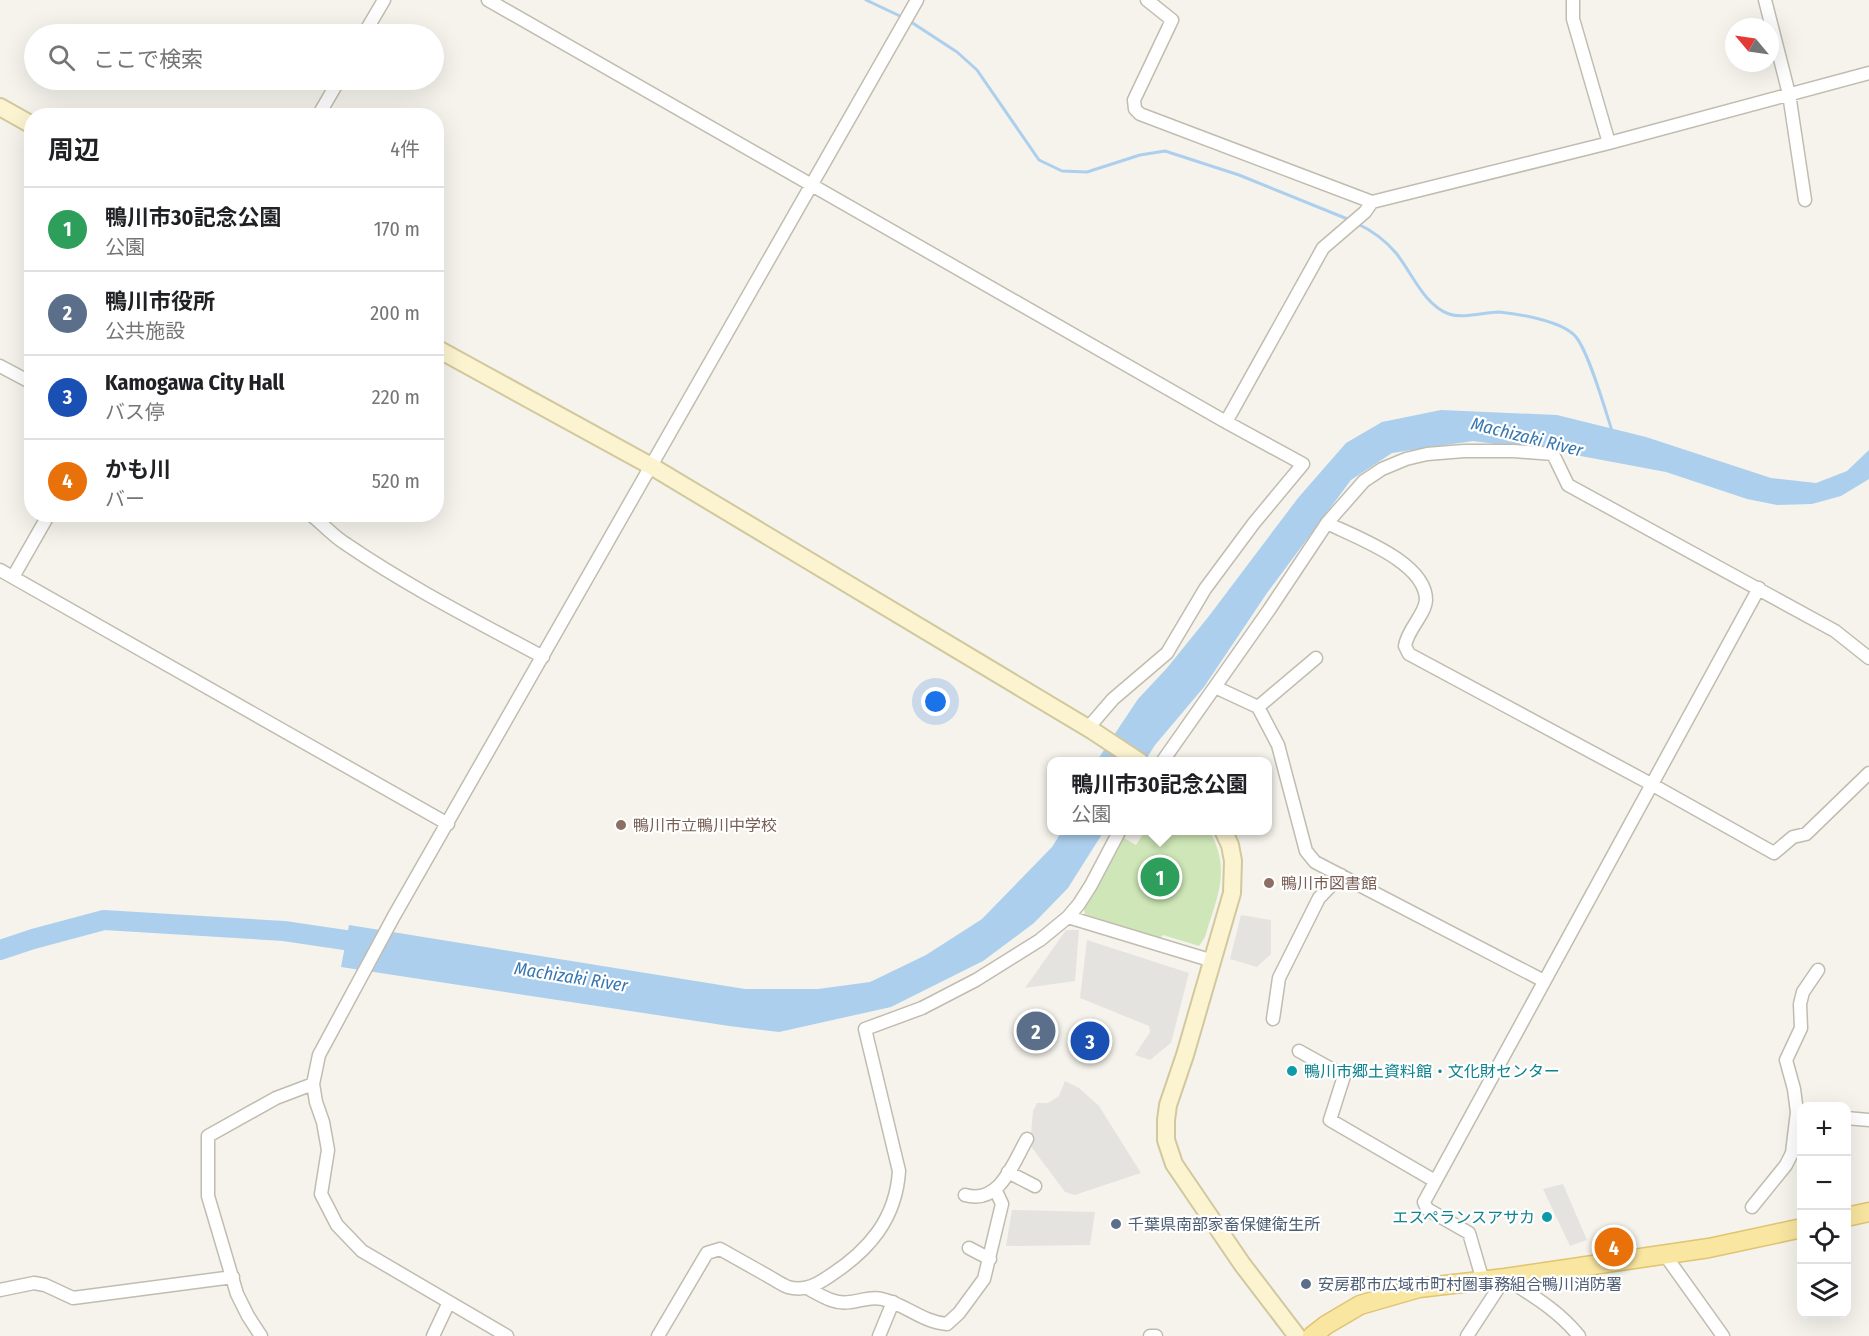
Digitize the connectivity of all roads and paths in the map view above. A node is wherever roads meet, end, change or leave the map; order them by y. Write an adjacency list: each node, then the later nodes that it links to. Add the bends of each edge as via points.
1 (384, 0): 7 (street)
2 (488, 0): 15 (street)
3 (1147, 0): 17 (street, via 1172,20 1134,100 1140,114)
4 (1573, 0): 14 (street, via 1573,19)
5 (1765, 0): 10 (street)
6 (914, 5): 15 (street)
7 (370, 24)
8 (1869, 73): 10 (street)
9 (333, 90): 12 (street)
10 (1789, 94): 14 (street); 16 (street)
11 (0, 107): 13 (street)
12 (323, 108)
13 (24, 120)
14 (1610, 143): 17 (street)
15 (813, 184): 21 (street); 22 (street)
16 (1804, 200)
17 (1369, 207): 21 (street, via 1323,248)
18 (444, 352): 22 (street)
19 (0, 366): 20 (street)
20 (24, 379)
21 (1226, 422): 34 (street, via 1303,464 1205,589 1167,652 1113,699)
22 (651, 466): 29 (street); 34 (street)
23 (44, 522): 27 (street)
24 (319, 522): 29 (street, via 376,564)
25 (1327, 523): 28 (street, via 1364,481 1406,459 1464,451 1553,454 1568,485); 32 (street); 38 (street, via 1401,561 1415,574 1426,599 1406,638 1409,654)
26 (0, 570): 27 (street)
27 (13, 577): 39 (street)
28 (1759, 588): 31 (street, via 1835,631); 38 (street)
29 (543, 657): 39 (street)
30 (1316, 658): 33 (street)
31 (1869, 658)
32 (1215, 687): 33 (street); 36 (street)
33 (1258, 707): 42 (street, via 1278,745 1306,851 1315,862)
34 (1091, 729): 35 (street)
35 (1133, 757)
36 (1166, 757)
37 (1869, 773): 38 (street, via 1806,834 1793,837 1774,853)
38 (1651, 784): 46 (street)
39 (448, 824): 49 (street, via 358,980 320,1055)
40 (1117, 835): 43 (street, via 1091,885)
41 (1225, 835): 44 (street, via 1234,876)
42 (1341, 875): 46 (street); 47 (street, via 1319,898 1279,978)
43 (1068, 917): 44 (street); 70 (street, via 1040,940 976,980 922,1008 865,1029 896,1153 898,1187 868,1246 854,1260)
44 (1213, 961): 81 (street, via 1166,1112 1168,1150 1198,1201)
45 (1818, 970): 50 (street, via 1803,992 1801,1028 1786,1060)
46 (1544, 981): 56 (street)
47 (1273, 1019)
48 (1299, 1051): 56 (street, via 1344,1076 1330,1120)
49 (313, 1084): 67 (street, via 276,1098 208,1136 208,1196); 72 (street, via 328,1150 321,1194 338,1225 362,1251)
50 (1797, 1103)
51 (1851, 1118): 52 (street)
52 (1869, 1120)
53 (1797, 1124): 60 (street, via 1792,1153)
54 (1027, 1139): 55 (street)
55 (1008, 1172): 57 (street); 58 (street)
56 (1436, 1181): 69 (street, via 1424,1202 1427,1209 1468,1233)
57 (1035, 1186)
58 (996, 1191): 59 (street, via 976,1198); 66 (street, via 1002,1203)
59 (965, 1195)
60 (1752, 1207)
61 (1869, 1212): 62 (main road)
62 (1851, 1216)
63 (1797, 1229): 65 (main road)
64 (969, 1248): 66 (street)
65 (1665, 1255): 68 (main road); 85 (street)
66 (990, 1259): 73 (street, via 984,1280 947,1324 923,1318)
67 (233, 1277): 71 (street, via 73,1298 34,1283); 74 (street, via 244,1309)
68 (1505, 1278): 69 (main road); 83 (street); 84 (street, via 1564,1318)
69 (1483, 1281): 82 (main road, via 1419,1288 1372,1300)
70 (807, 1288): 73 (street, via 838,1303 875,1298); 77 (street, via 788,1287 720,1249 707,1253)
71 (0, 1290)
72 (449, 1302): 75 (street); 76 (street)
73 (893, 1302): 78 (street)
74 (261, 1336)
75 (433, 1336)
76 (507, 1336)
77 (658, 1336)
78 (879, 1336)
79 (1150, 1336): 80 (street)
80 (1156, 1336)
81 (1297, 1336)
82 (1312, 1336)
83 (1467, 1336)
84 (1579, 1336)
85 (1723, 1336)

